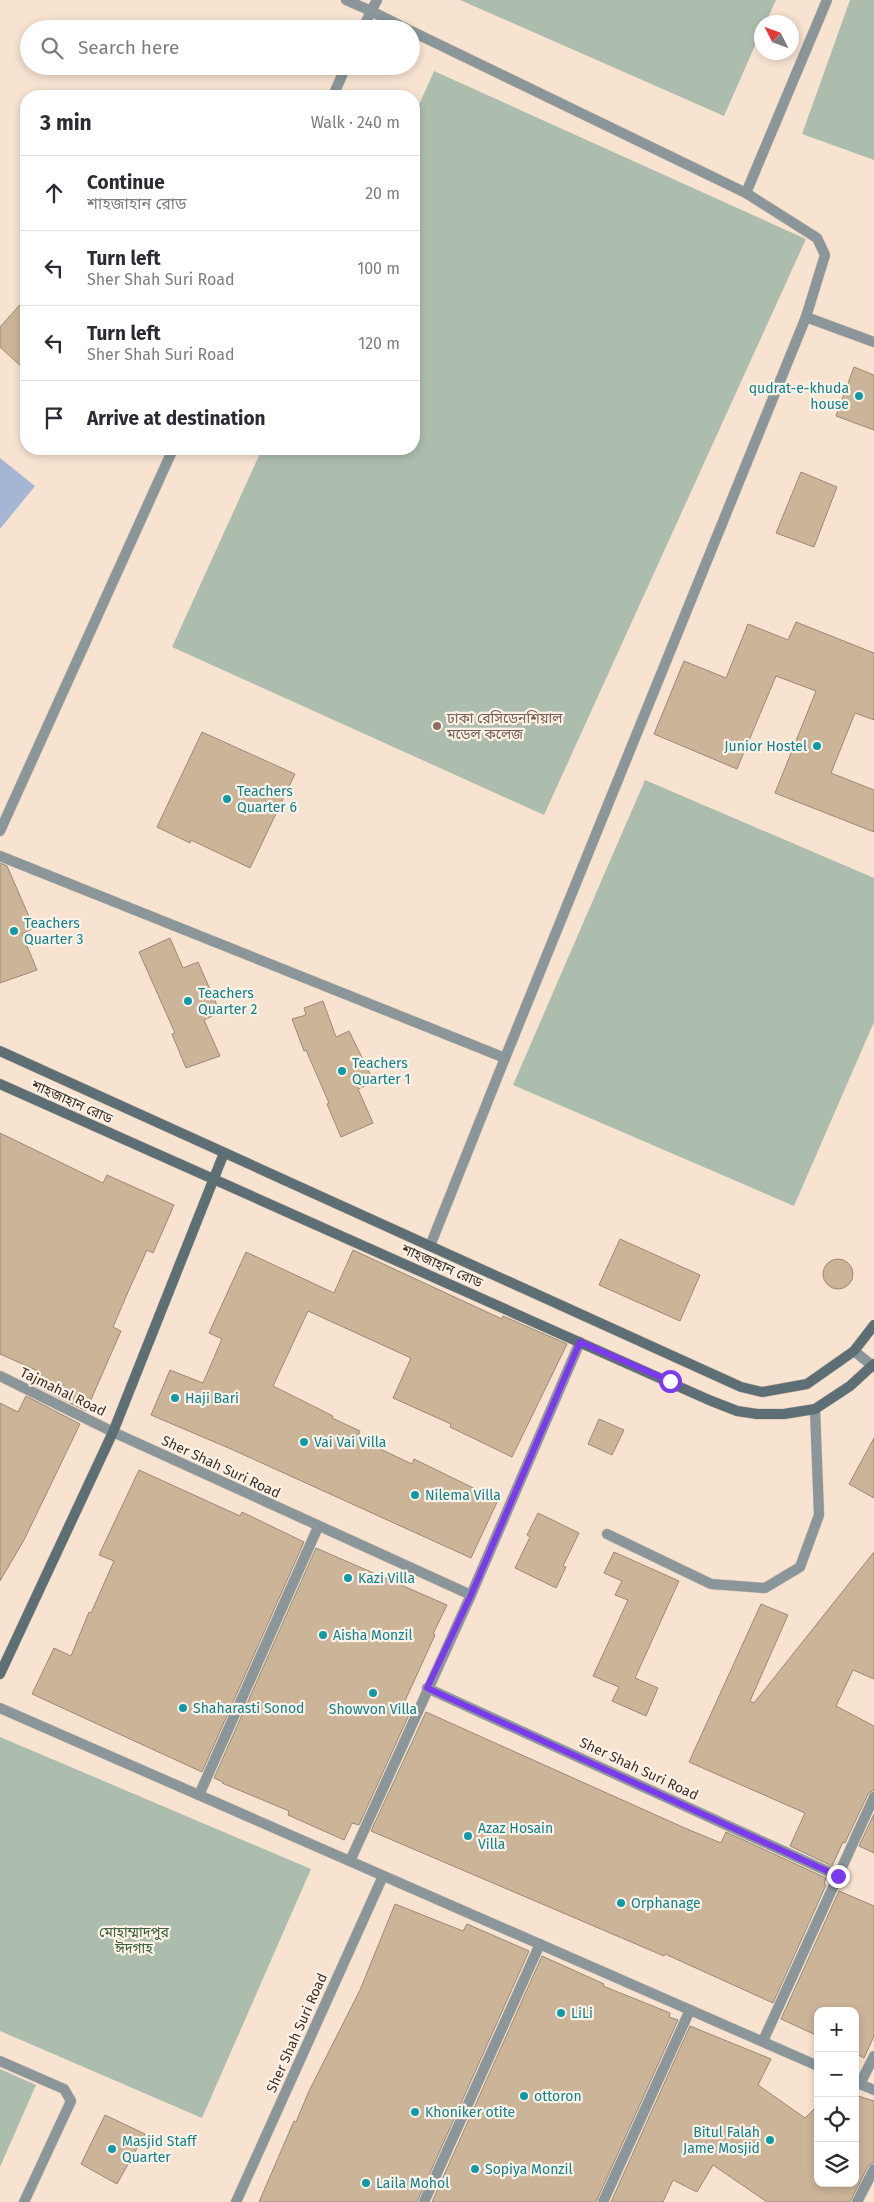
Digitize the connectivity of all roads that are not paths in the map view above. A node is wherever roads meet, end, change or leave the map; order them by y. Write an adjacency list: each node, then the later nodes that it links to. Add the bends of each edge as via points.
1 (346, 0): 4 (street)
2 (376, 0): 4 (street)
3 (827, 0): 10 (street)
4 (371, 12): 5 (street); 6 (street)
5 (367, 20)
6 (388, 20)
7 (420, 35): 10 (street)
8 (342, 75): 9 (street)
9 (336, 90)
10 (746, 194): 11 (street, via 817,238 825,254)
11 (806, 317): 12 (street); 17 (street)
12 (874, 342)
13 (170, 455): 14 (street)
14 (0, 831)
15 (0, 856): 17 (street)
16 (0, 1052): 19 (street, শাহজাহান রোড)
17 (505, 1058): 21 (street)
18 (0, 1084): 20 (street, শাহজাহান রোড)
19 (224, 1153): 20 (street); 21 (street, শাহজাহান রোড)
20 (212, 1180): 23 (street, শাহজাহান রোড); 28 (street)
21 (430, 1246): 24 (street, শাহজাহান রোড, via 741,1387 762,1392 807,1384)
22 (874, 1325): 24 (street, শাহজাহান রোড)
23 (580, 1342): 27 (street, শাহজাহান রোড, via 737,1410 784,1414); 31 (street)
24 (854, 1351): 25 (street)
25 (873, 1366): 27 (street, শাহজাহান রোড, via 850,1386)
26 (0, 1376): 28 (street, Tajmahal Road)
27 (815, 1408): 30 (street, via 819,1515 800,1568 765,1588 711,1584)
28 (113, 1432): 29 (street, Sher Shah Suri Road); 32 (street)
29 (318, 1527): 31 (street, Sher Shah Suri Road); 35 (street)
30 (607, 1534)
31 (471, 1595): 33 (street)
32 (0, 1674)
33 (427, 1688): 37 (street); 39 (street, Sher Shah Suri Road)
34 (0, 1708): 35 (street)
35 (199, 1795): 37 (street)
36 (874, 1797): 39 (street)
37 (350, 1861): 38 (street)
38 (383, 1876): 40 (street); 51 (street, Sher Shah Suri Road)
39 (838, 1876): 42 (street)
40 (540, 1944): 41 (street); 52 (street)
41 (690, 2010): 42 (street); 53 (street)
42 (762, 2041): 45 (street)
43 (874, 2056): 46 (street)
44 (0, 2060): 50 (street, via 64,2089 71,2100)
45 (814, 2064)
46 (859, 2081)
47 (859, 2083): 48 (street)
48 (874, 2090)
49 (874, 2169): 54 (street)
50 (24, 2202)
51 (236, 2202)
52 (424, 2202)
53 (603, 2202)
54 (856, 2202)

